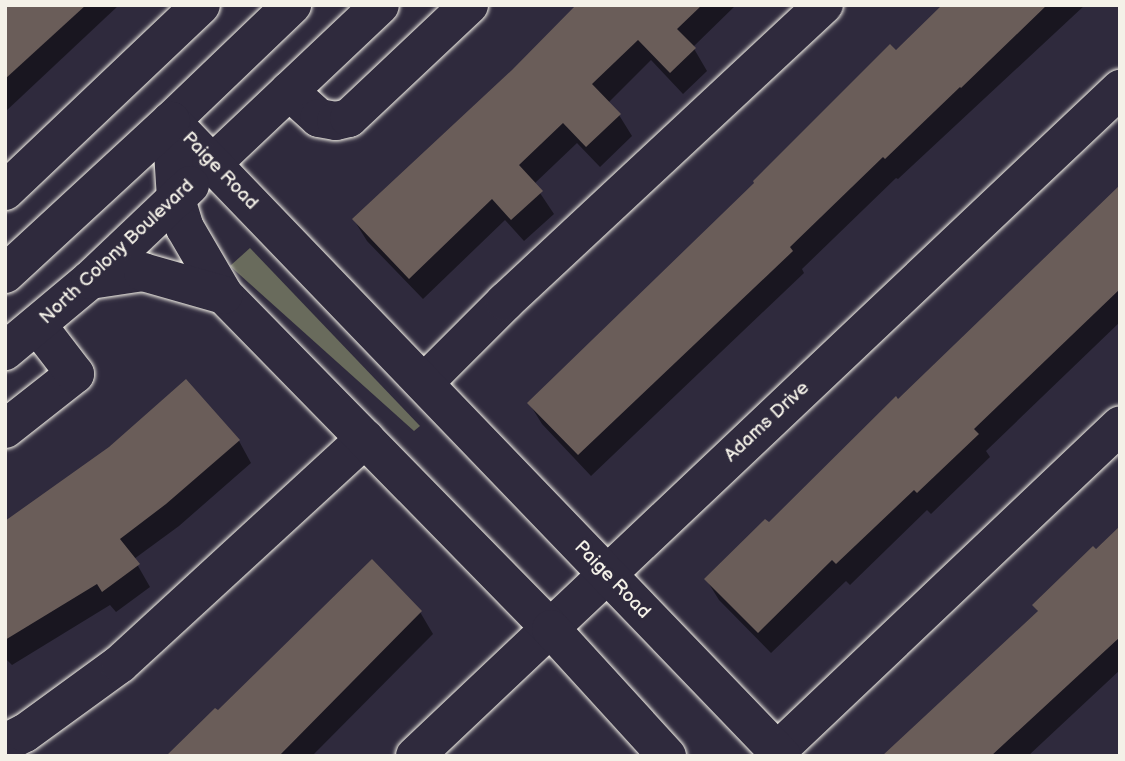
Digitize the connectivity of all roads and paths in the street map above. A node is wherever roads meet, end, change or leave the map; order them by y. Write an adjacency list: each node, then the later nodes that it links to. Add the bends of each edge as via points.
1 (201, 5): 10 (main road)
2 (292, 5): 8 (main road)
3 (380, 5): 7 (main road, North Colony Boulevard)
4 (468, 5): 7 (main road, via 349,118 319,118)
5 (824, 5): 17 (main road)
6 (1120, 89): 21 (main road, Adams Drive)
7 (289, 91): 9 (main road, North Colony Boulevard)
8 (172, 121): 9 (main road, Paige Road); 11 (main road, Paige Road); 12 (main road)
9 (212, 164): 11 (main road, North Colony Boulevard); 17 (main road, Paige Road)
10 (5, 191)
11 (176, 199): 13 (main road, North Colony Boulevard); 14 (main road, Paige Road, via 185,228)
12 (5, 274)
13 (90, 280): 14 (main road, via 143,272); 15 (main road, North Colony Boulevard)
14 (224, 295): 20 (main road, Paige Road)
15 (38, 326): 16 (main road, North Colony Boulevard); 19 (main road, via 75,374)
16 (5, 351)
17 (424, 383): 21 (main road, Paige Road)
18 (1120, 425): 24 (main road)
19 (5, 429)
20 (365, 439): 22 (main road, Paige Road); 23 (main road, via 120,663)
21 (606, 574): 22 (main road, Adams Drive); 24 (main road, Paige Road)
22 (551, 629): 25 (main road, Adams Drive); 26 (main road, Paige Road)
23 (5, 743)
24 (780, 753)
25 (415, 756)
26 (667, 756)

